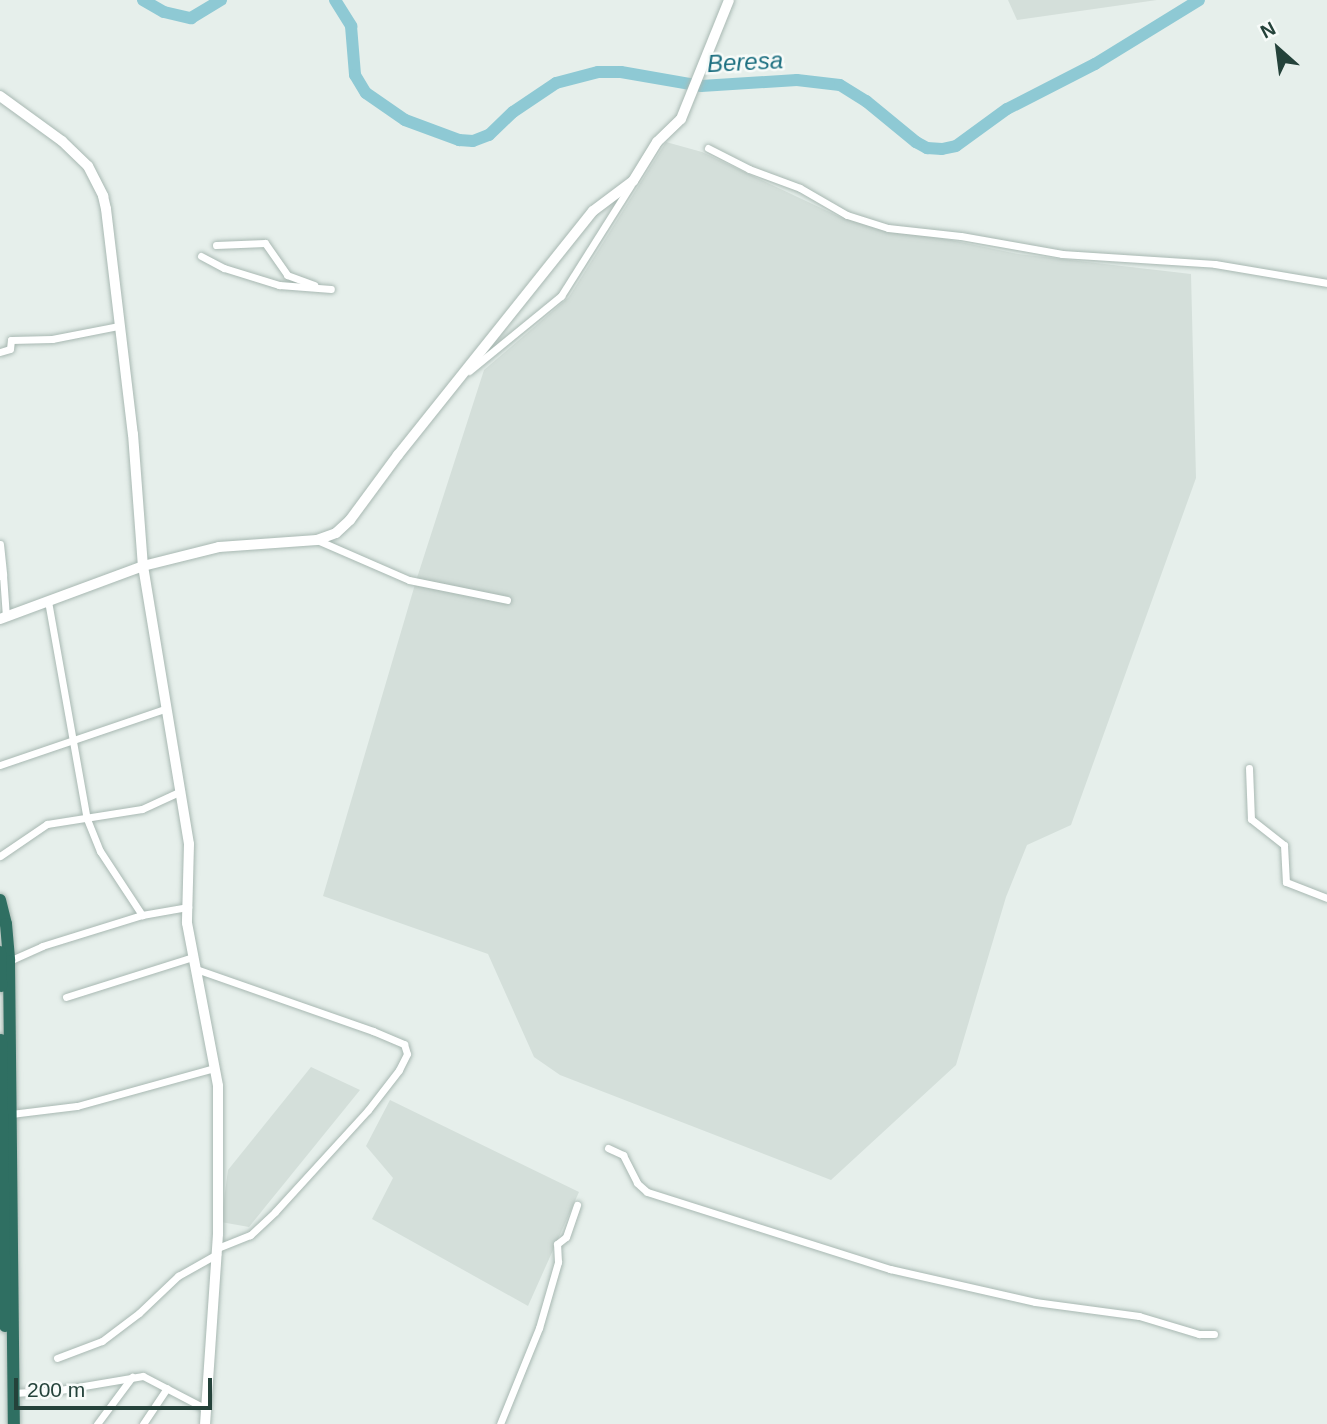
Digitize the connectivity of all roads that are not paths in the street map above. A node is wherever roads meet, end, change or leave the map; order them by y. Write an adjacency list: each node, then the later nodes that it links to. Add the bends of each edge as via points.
1 (729, 0): 4 (street, via 681,119 657,142)
2 (0, 96): 8 (street, via 62,141 96,179 106,209)
3 (708, 148): 7 (street, via 800,188 847,215 888,228 1062,254 1215,264)
4 (633, 181): 10 (street, via 593,211); 10 (street, via 561,296)
5 (216, 245): 6 (street, via 265,243 286,275 331,289 279,285)
6 (201, 256)
7 (1327, 283)
8 (118, 326): 9 (street, via 52,339 11,340 10,349); 13 (street, via 133,435)
9 (0, 352)
10 (459, 380): 11 (street, via 350,520 336,533)
11 (317, 540): 13 (street, via 219,547); 15 (street, via 409,580)
12 (0, 544): 14 (street)
13 (143, 566): 16 (street); 18 (street)
14 (1, 575): 17 (street)
15 (507, 600)
16 (48, 601): 17 (street); 19 (street)
17 (3, 618)
18 (167, 708): 19 (street); 22 (street)
19 (75, 741): 20 (street); 23 (street)
20 (0, 765)
21 (1249, 768): 25 (street, via 1251,819 1284,845 1286,883)
22 (181, 791): 23 (street, via 142,808); 27 (street, via 190,844)
23 (87, 819): 24 (street, via 47,824); 28 (street, via 100,851)
24 (0, 856)
25 (1327, 898)
26 (0, 900): 29 (highway, via 6,924)
27 (188, 907): 28 (street); 30 (street)
28 (142, 915): 29 (street)
29 (4, 956): 34 (highway); 35 (highway)
30 (193, 957): 31 (street); 32 (street)
31 (196, 969): 33 (street); 38 (street, via 373,1031 404,1044 407,1054 368,1110 275,1212 250,1235)
32 (66, 997)
33 (214, 1069): 34 (street, via 77,1106); 38 (street, via 218,1086)
34 (11, 1114): 35 (highway)
35 (6, 1135): 43 (highway); 45 (highway)
36 (608, 1148): 39 (street, via 623,1155 647,1192 890,1269 1035,1302 1139,1316)
37 (577, 1205): 50 (street, via 566,1237 557,1244 558,1262 539,1328)
38 (218, 1251): 40 (street, via 177,1276 102,1341); 44 (street)
39 (1207, 1335)
40 (57, 1358)
41 (132, 1377): 42 (street, via 143,1376); 43 (street); 47 (street)
42 (167, 1388): 44 (street); 48 (street)
43 (14, 1394): 46 (highway)
44 (206, 1409): 49 (street)
45 (7, 1424)
46 (15, 1424)
47 (97, 1424)
48 (142, 1424)
49 (205, 1424)
50 (500, 1424)

